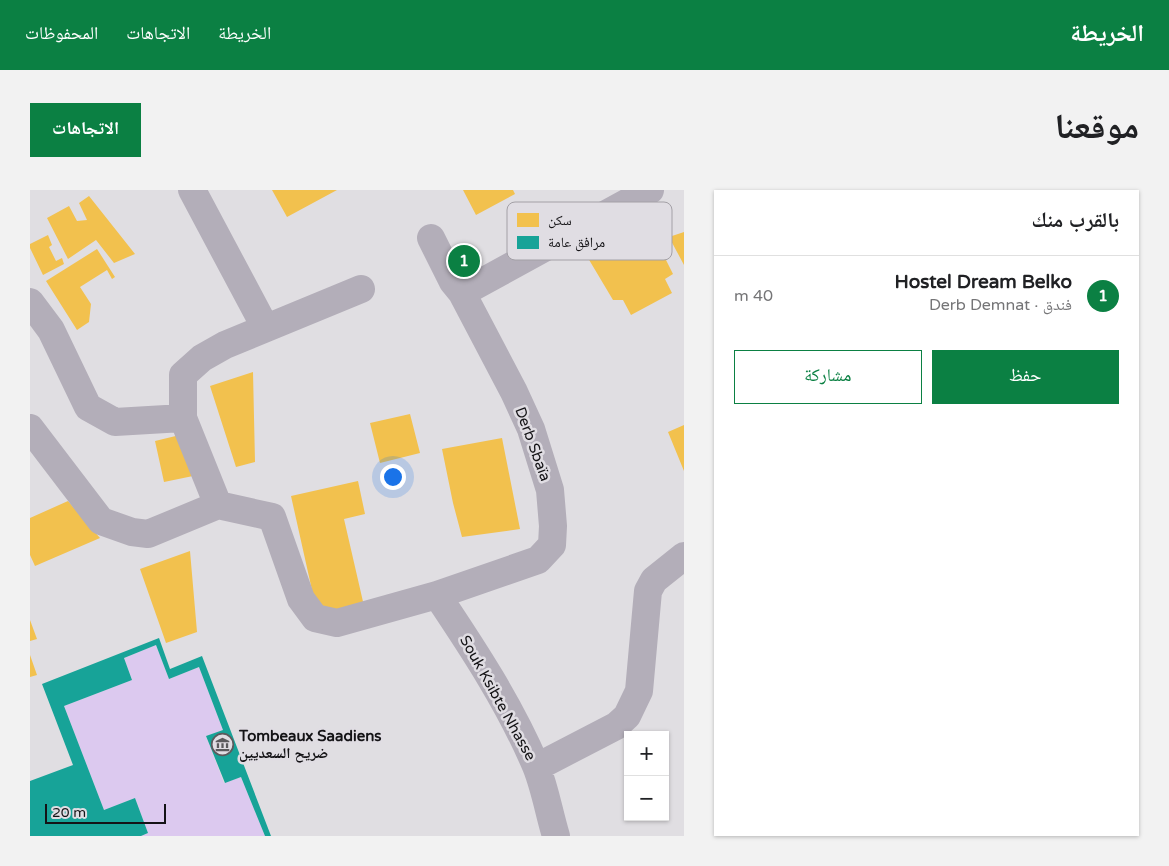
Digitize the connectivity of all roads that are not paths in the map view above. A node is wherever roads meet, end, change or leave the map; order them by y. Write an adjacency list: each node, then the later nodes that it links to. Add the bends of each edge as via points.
1 (192, 190): 9 (street)
2 (650, 190): 3 (street)
3 (628, 202)
4 (431, 238): 7 (street, Derb Sbaïa)
5 (522, 260): 7 (street)
6 (361, 289): 9 (street)
7 (462, 293): 14 (street, Derb Sbaïa, via 531,429 550,490 552,545 538,560)
8 (30, 302): 10 (street, via 51,330 88,407 115,422)
9 (265, 328): 10 (street, via 202,358 183,375)
10 (183, 418): 12 (street)
11 (30, 428): 12 (street, via 101,521 148,534)
12 (218, 505): 14 (street, Derb Sbaïa, via 272,516 301,599 315,618 337,623)
13 (684, 556): 15 (street, via 654,580 648,590 639,691 627,716 616,726)
14 (437, 595): 15 (street, Souk Ksibte Nhasse, via 477,654)
15 (537, 768): 16 (street, Souk Ksibte Nhasse)
16 (556, 836)

